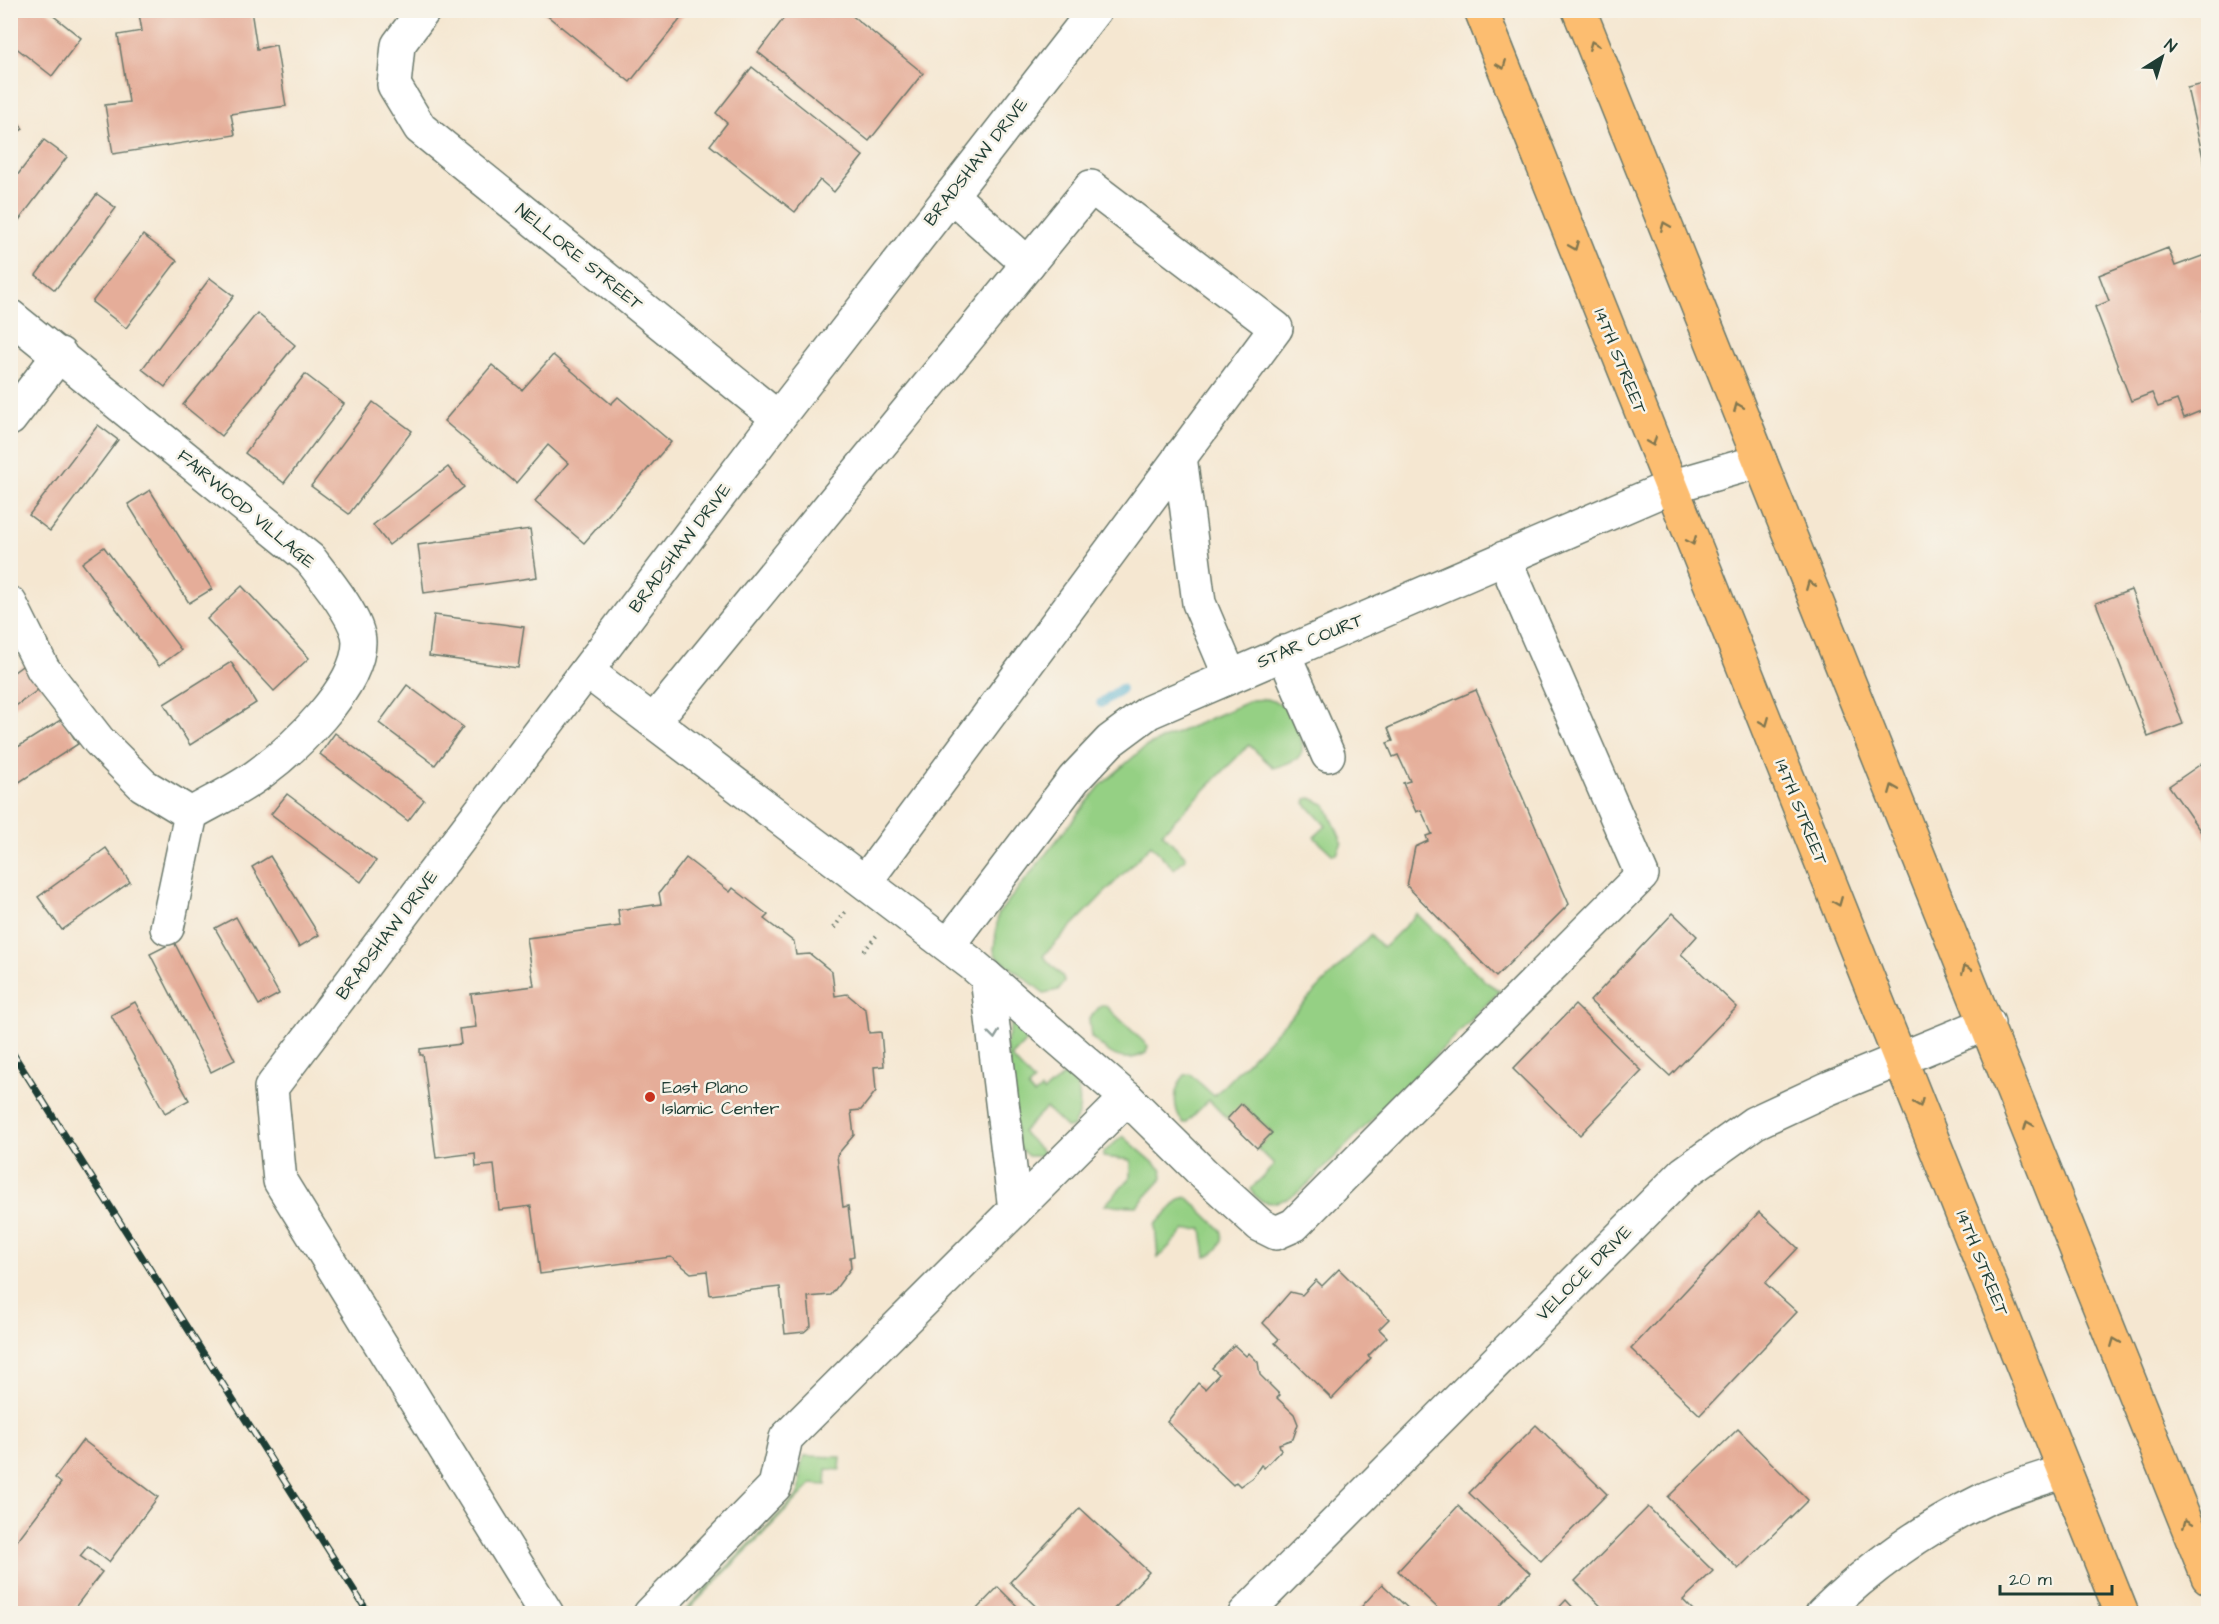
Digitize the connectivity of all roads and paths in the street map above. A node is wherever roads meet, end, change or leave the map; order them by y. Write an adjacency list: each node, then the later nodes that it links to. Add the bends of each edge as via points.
1 (424, 10): 9 (street, NELLORE STREET, via 398,45 394,85 420,128)
2 (1095, 10): 5 (street, BRADSHAW DRIVE)
3 (1480, 10): 13 (main road, 14TH STREET, one-way to 13)
4 (1579, 10): 12 (main road, one-way to 4)
5 (951, 195): 6 (street); 9 (street, BRADSHAW DRIVE)
6 (1028, 264): 11 (street, via 1091,187 1276,328); 19 (street)
7 (10, 316): 8 (street, FAIRWOOD VILLAGE)
8 (60, 354): 10 (street); 21 (street, FAIRWOOD VILLAGE, via 310,560 344,603 359,641 351,672 326,714 258,774)
9 (777, 418): 17 (street, BRADSHAW DRIVE)
10 (10, 419)
11 (1180, 456): 18 (street, via 1199,603); 22 (street)
12 (1760, 461): 13 (street, STAR COURT); 26 (main road, one-way to 12)
13 (1670, 487): 14 (street, STAR COURT); 27 (main road, 14TH STREET, one-way to 27)
14 (1504, 558): 16 (street, STAR COURT); 28 (street, via 1642,875 1294,1225 1276,1233 1260,1225)
15 (10, 603): 21 (street, via 43,669 99,741 143,785)
16 (1283, 652): 18 (street, STAR COURT); 20 (street)
17 (588, 672): 19 (street); 32 (street, BRADSHAW DRIVE, via 271,1088 280,1180)
18 (1230, 676): 24 (street, STAR COURT, via 1149,712 1110,741 1074,779)
19 (654, 721): 22 (street)
20 (1328, 755)
21 (191, 814): 23 (street)
22 (865, 882): 24 (street)
23 (167, 928)
24 (948, 945): 25 (street)
25 (987, 976): 28 (street); 29 (street, one-way to 29)
26 (1988, 1023): 27 (street, VELOCE DRIVE); 31 (main road, one-way to 26)
27 (1901, 1058): 30 (main road, 14TH STREET, one-way to 30); 34 (street, VELOCE DRIVE, via 1755,1123 1684,1173)
28 (1127, 1098): 29 (street)
29 (1015, 1210): 33 (street, via 786,1438 775,1486)
30 (2065, 1471): 35 (street, via 1983,1500 1900,1548 1860,1577); 36 (main road, 14TH STREET)
31 (2208, 1577)
32 (547, 1614)
33 (650, 1614)
34 (1245, 1614)
35 (1822, 1614)
36 (2122, 1614)

